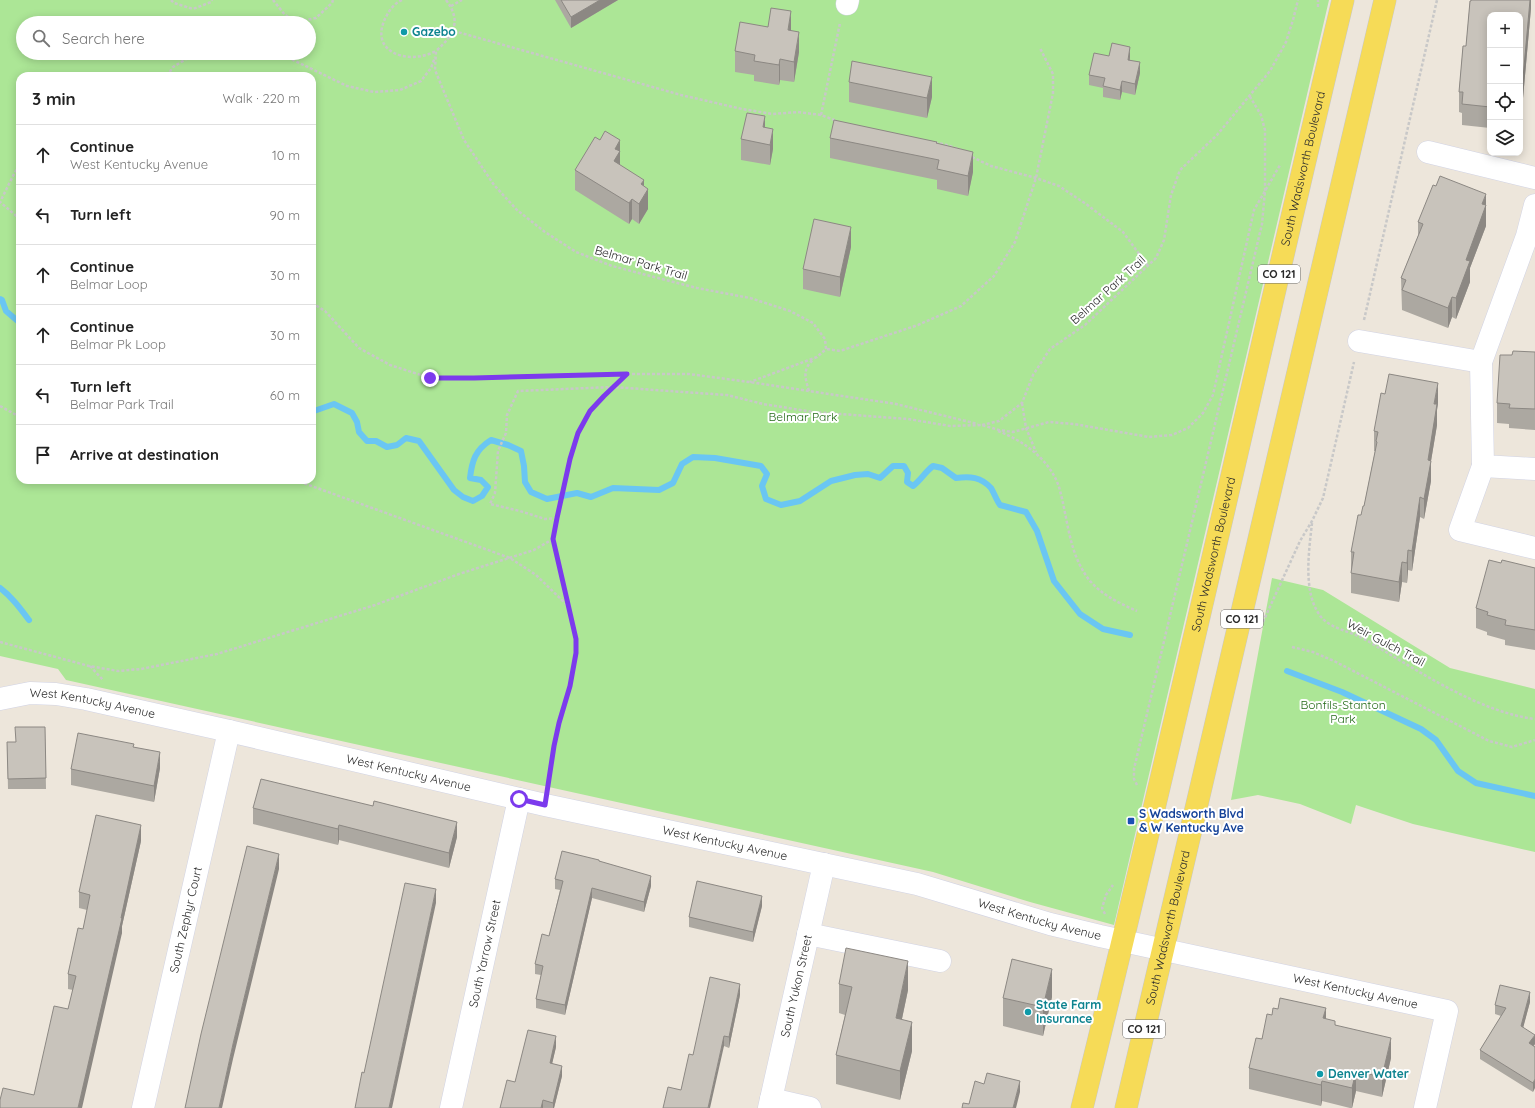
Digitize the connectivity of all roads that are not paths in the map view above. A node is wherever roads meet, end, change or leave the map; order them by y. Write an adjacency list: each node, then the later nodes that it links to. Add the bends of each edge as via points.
1 (1343, 0): 16 (main road, South Wadsworth Boulevard / CO 121)
2 (1385, 0): 17 (main road, South Wadsworth Boulevard / CO 121)
3 (1428, 152): 4 (street)
4 (1535, 178)
5 (1535, 205): 7 (street, via 1527,236)
6 (1359, 341): 7 (street)
7 (1481, 362): 8 (street)
8 (1483, 466): 9 (street); 10 (street, via 1460,530)
9 (1535, 470)
10 (1535, 548)
11 (0, 699): 12 (street, West Kentucky Avenue, via 30,693 56,694)
12 (228, 730): 13 (street, West Kentucky Avenue); 20 (street, South Zephyr Court)
13 (519, 799): 14 (street, West Kentucky Avenue); 21 (street, South Yarrow Street)
14 (824, 864): 15 (street, South Yukon Street); 16 (street, West Kentucky Avenue, via 916,884 1050,924)
15 (808, 934): 18 (street); 19 (street, South Yukon Street)
16 (1123, 941): 17 (street, West Kentucky Avenue); 23 (main road, South Wadsworth Boulevard / CO 121)
17 (1163, 949): 24 (main road, South Wadsworth Boulevard / CO 121); 25 (street, West Kentucky Avenue, via 1447,1011)
18 (940, 961)
19 (770, 1104): 22 (street)
20 (143, 1108)
21 (451, 1108)
22 (810, 1108)
23 (1082, 1108)
24 (1126, 1108)
25 (1425, 1108)

